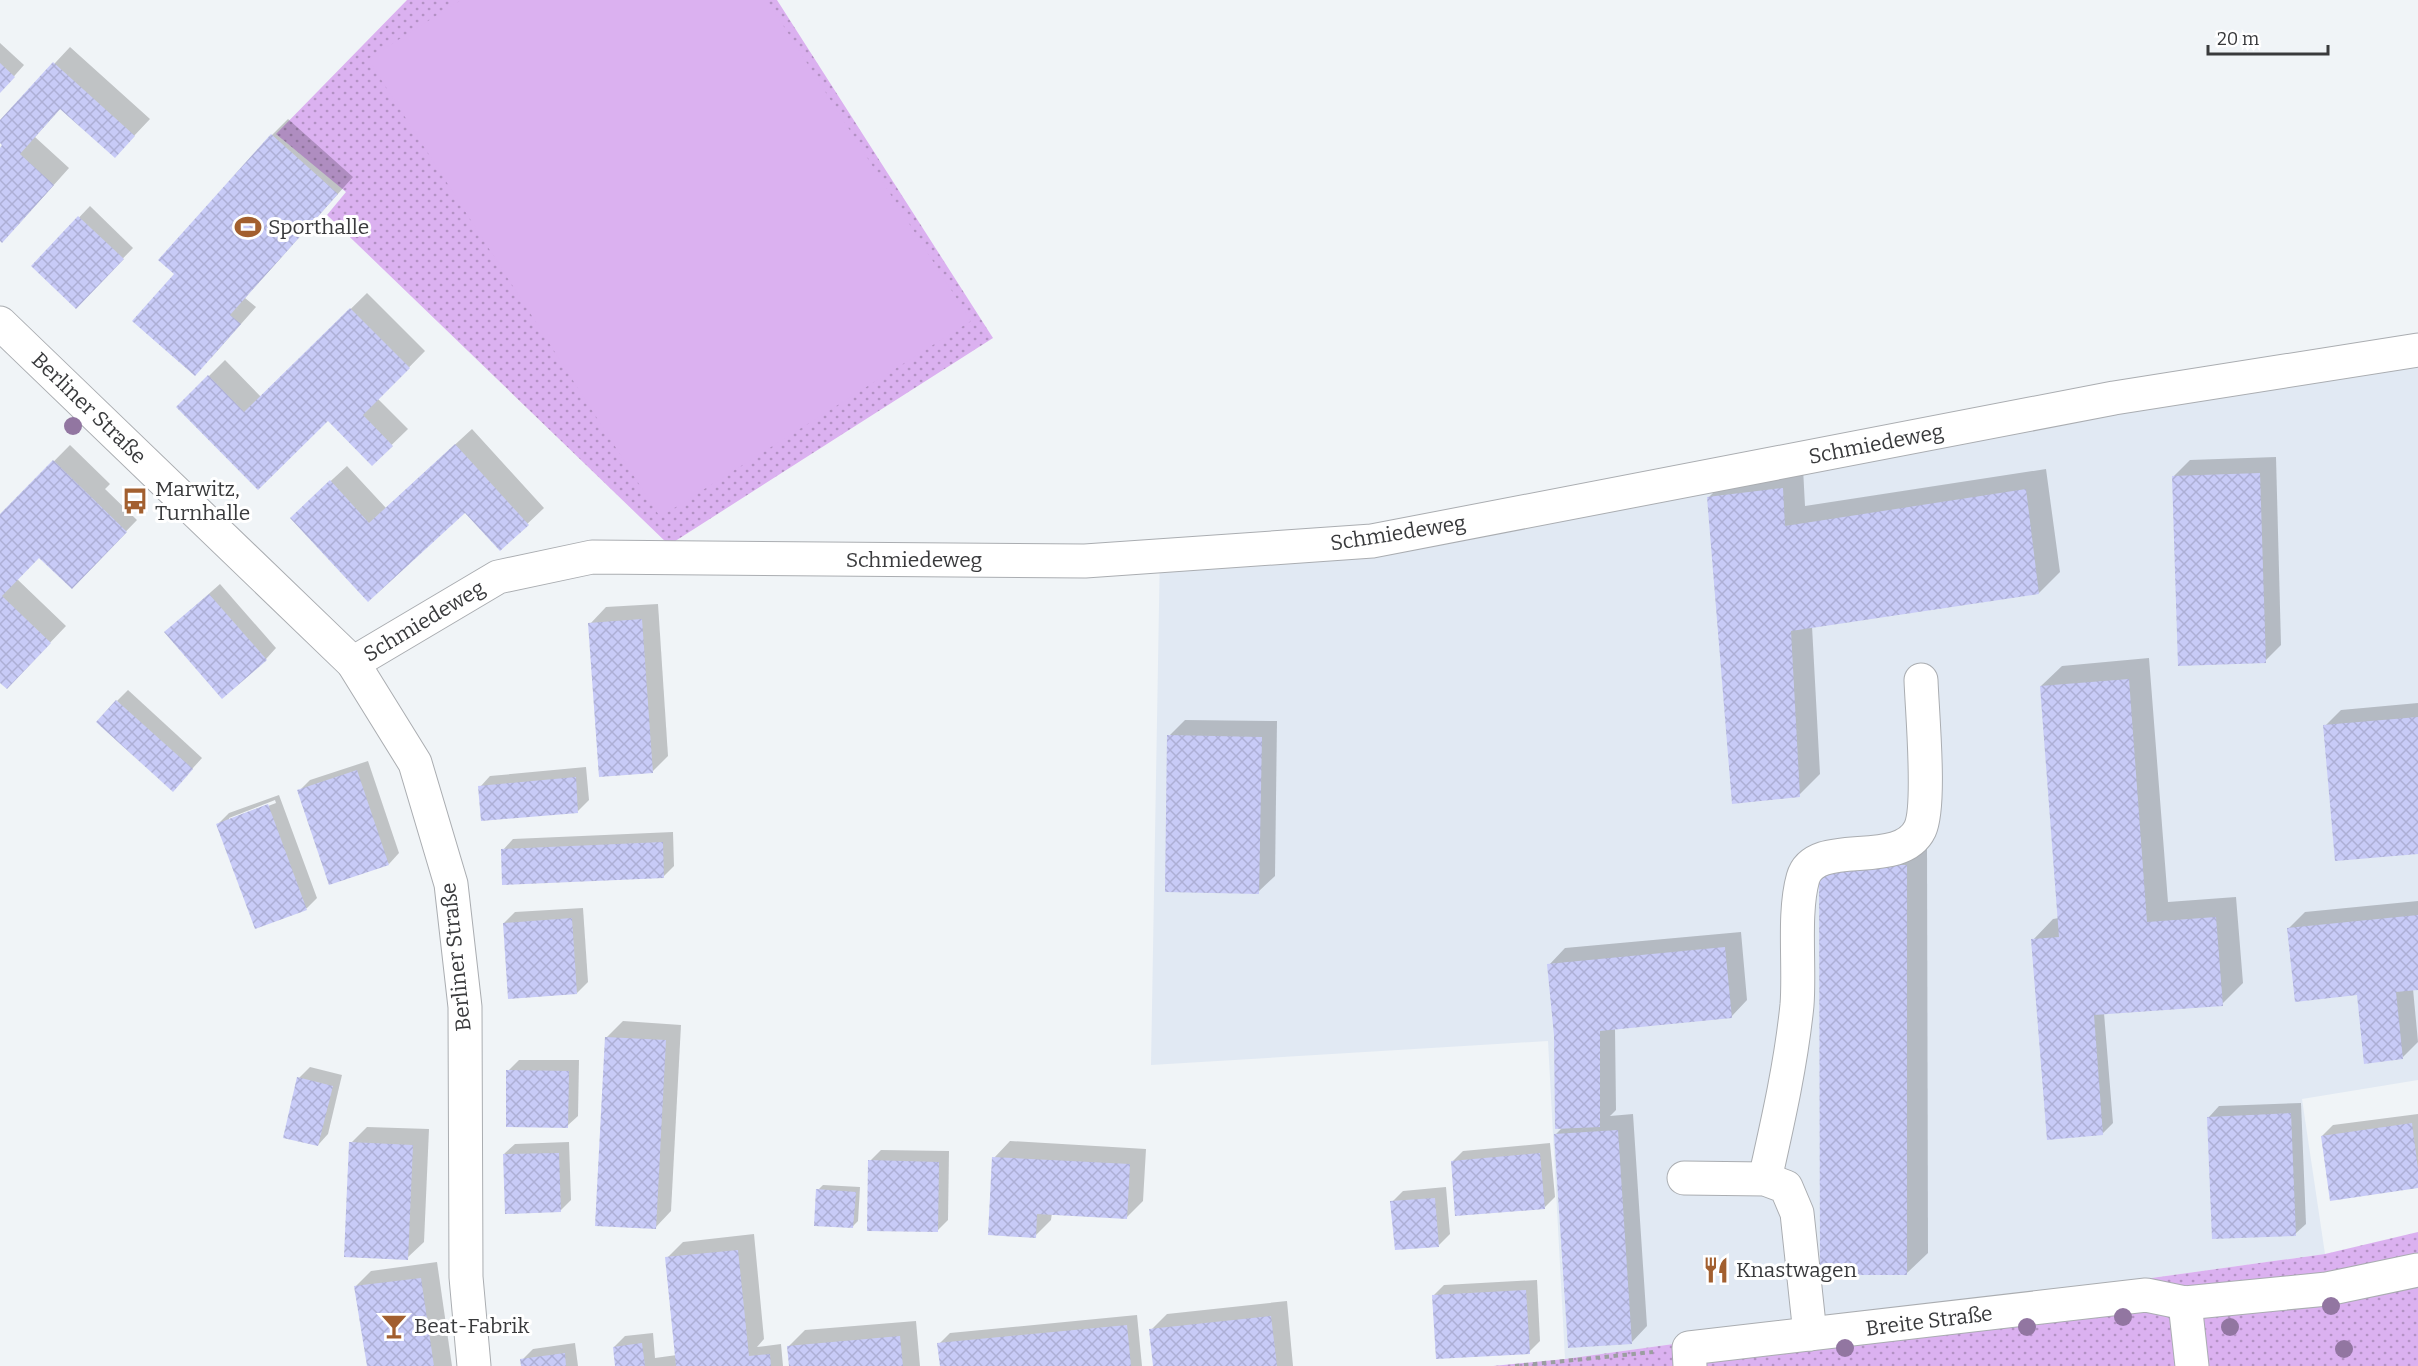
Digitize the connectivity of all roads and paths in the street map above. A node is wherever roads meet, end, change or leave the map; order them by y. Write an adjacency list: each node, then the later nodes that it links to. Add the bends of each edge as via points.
1 (0, 323): 3 (street, Berliner Straße)
2 (2418, 351): 3 (street, Schmiedeweg, via 2114,398 1372,541 1085,561 592,557 498,576)
3 (353, 663): 11 (street, Berliner Straße, via 415,763 451,884 465,1007 466,1277)
4 (1921, 680): 6 (street, via 1925,802 1921,827 1913,841 1897,848 1821,859 1809,865 1803,878 1797,1004 1784,1095)
5 (1684, 1178): 6 (street)
6 (1765, 1179): 9 (street, via 1786,1187 1797,1213)
7 (2418, 1270): 8 (street, Breite Straße, via 2327,1289)
8 (2186, 1303): 9 (street, Breite Straße, via 2146,1295); 13 (street)
9 (1810, 1334): 10 (street, Breite Straße)
10 (1690, 1357): 12 (path)
11 (474, 1366)
12 (1515, 1366)
13 (2192, 1366)

